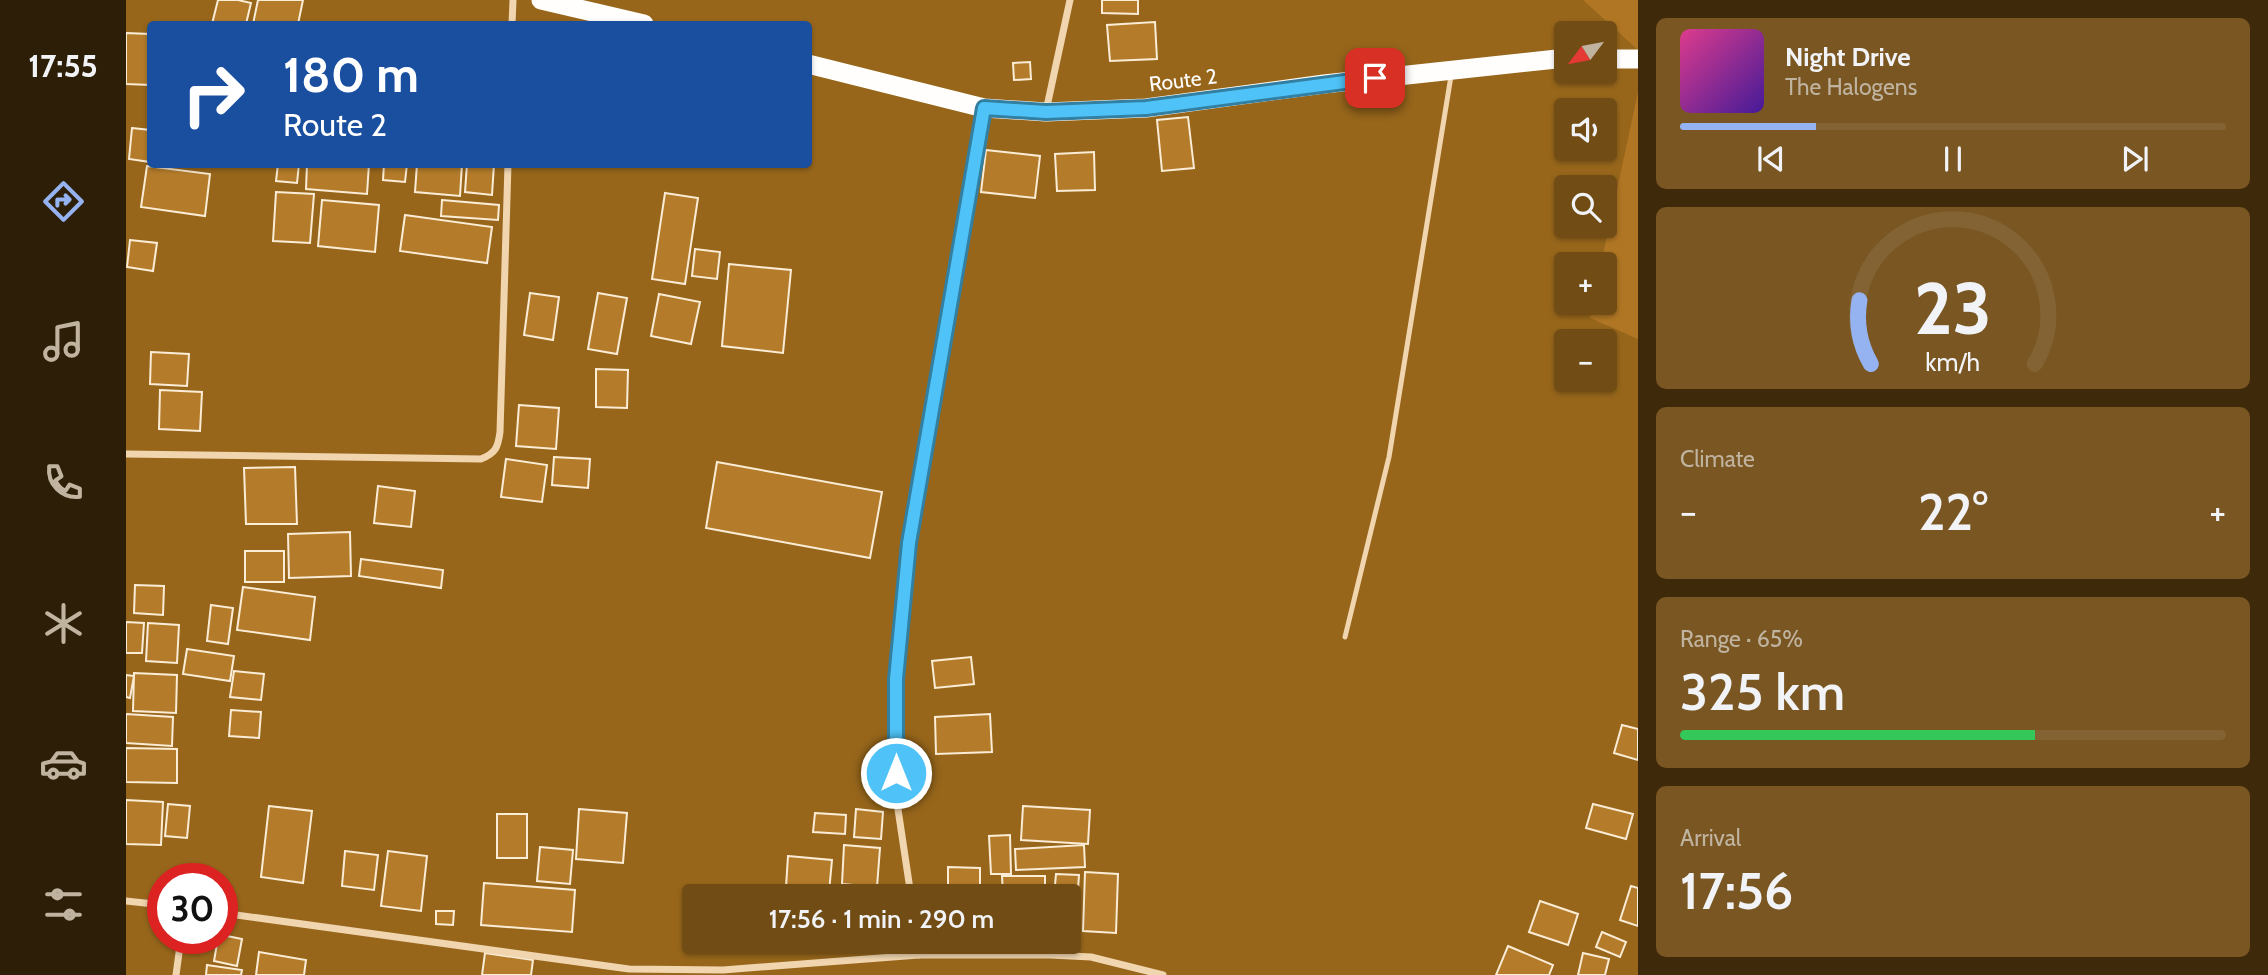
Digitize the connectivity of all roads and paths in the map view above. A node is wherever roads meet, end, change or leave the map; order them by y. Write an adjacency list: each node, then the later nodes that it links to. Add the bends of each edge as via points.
1 (513, 0): 4 (street)
2 (541, 0): 5 (highway)
3 (1070, 0): 12 (street)
4 (512, 21)
5 (631, 21)
6 (1554, 59): 10 (highway, Route 2)
7 (1617, 59): 8 (highway)
8 (1638, 59)
9 (812, 65): 11 (highway, Route 2)
10 (1452, 69): 12 (highway, Route 2, via 1146,108); 15 (lane, via 1389,457)
11 (984, 108): 12 (highway, Route 2); 16 (street, via 909,543 896,679 896,796)
12 (1046, 112)
13 (508, 168): 14 (street, via 500,432 498,448 491,455 481,459)
14 (126, 454)
15 (1345, 637)
16 (909, 884)
17 (126, 901): 18 (street)
18 (147, 903)
19 (238, 915): 22 (street)
20 (179, 954): 23 (street)
21 (919, 955): 22 (street, via 723,970); 24 (street, via 1091,957)
22 (629, 972)
23 (176, 975)
24 (1163, 975)

